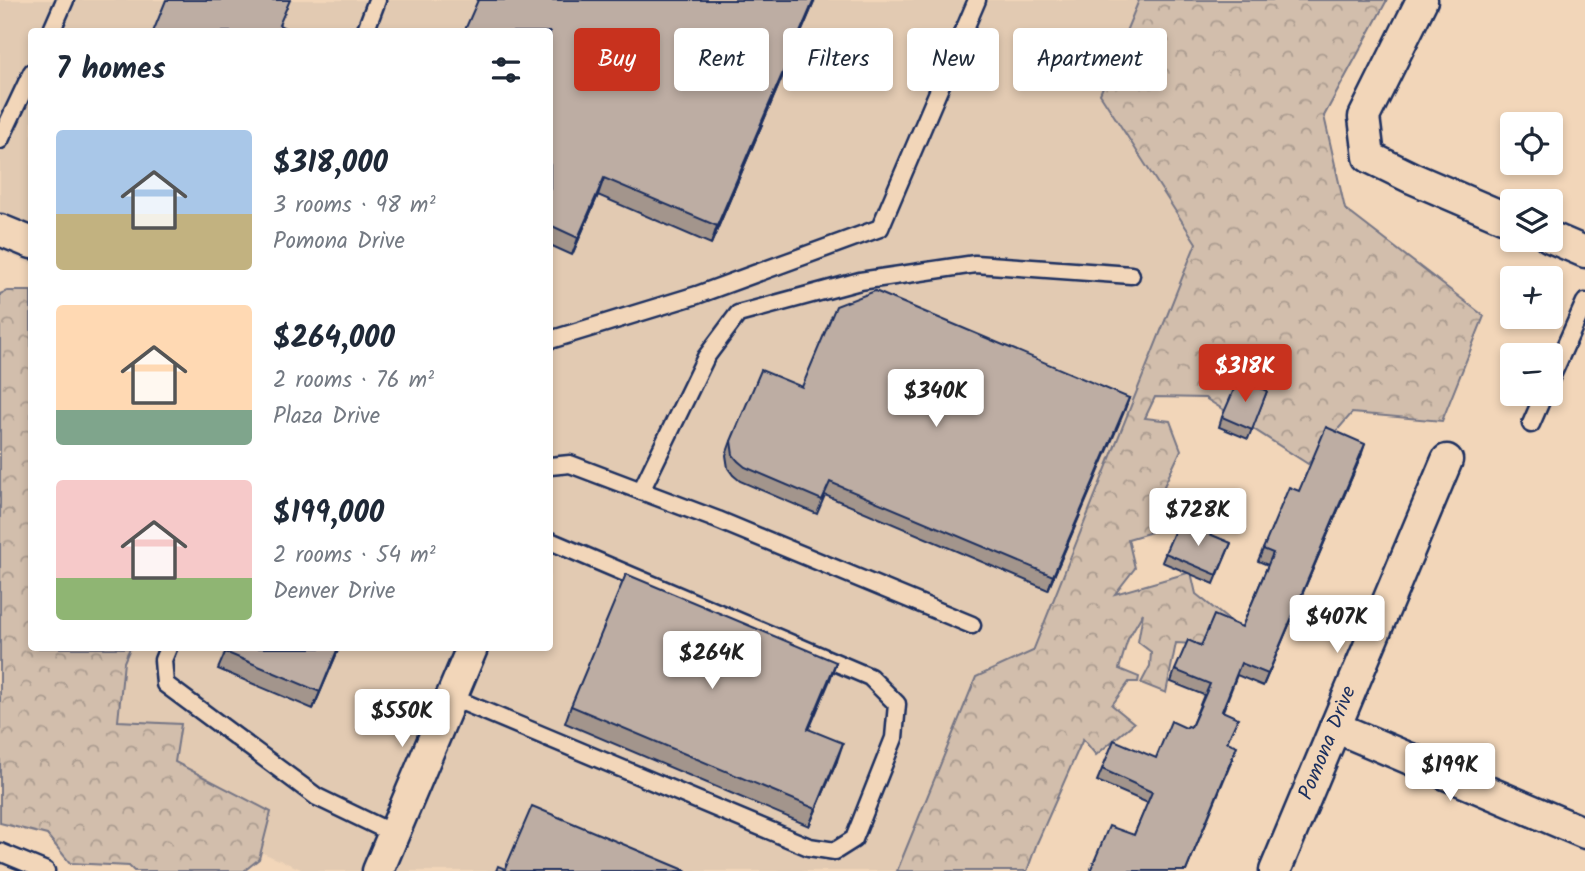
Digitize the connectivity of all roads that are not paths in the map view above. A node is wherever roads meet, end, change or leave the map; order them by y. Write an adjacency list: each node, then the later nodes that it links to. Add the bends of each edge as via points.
1 (65, 0): 5 (lane)
2 (377, 0): 6 (lane)
3 (977, 0): 16 (lane, via 880,228 697,295)
4 (1423, 0): 9 (street, via 1364,117 1368,157)
5 (53, 28)
6 (366, 28)
7 (28, 80): 8 (lane)
8 (0, 140)
9 (1500, 216)
10 (0, 230): 11 (street)
11 (28, 241)
12 (1563, 243): 13 (street)
13 (1585, 252)
14 (1131, 275): 22 (lane, via 975,264 860,281 738,314 706,357)
15 (1585, 302): 17 (lane)
16 (553, 339)
17 (1563, 351)
18 (1539, 406): 19 (lane)
19 (1531, 424)
20 (1447, 460): 28 (street, Pomona Drive)
21 (553, 466): 22 (lane, via 570,464)
22 (640, 491): 24 (lane)
23 (553, 542): 27 (lane, via 870,677 897,704 894,738 854,839 835,851 809,847)
24 (972, 625)
25 (167, 651): 30 (lane, via 165,684 317,797)
26 (471, 651): 27 (street)
27 (451, 697): 30 (street)
28 (1335, 727): 29 (street); 34 (street, Pomona Drive)
29 (1585, 833)
30 (394, 834): 33 (street)
31 (0, 852): 32 (lane)
32 (46, 871)
33 (378, 871)
34 (1275, 871)

